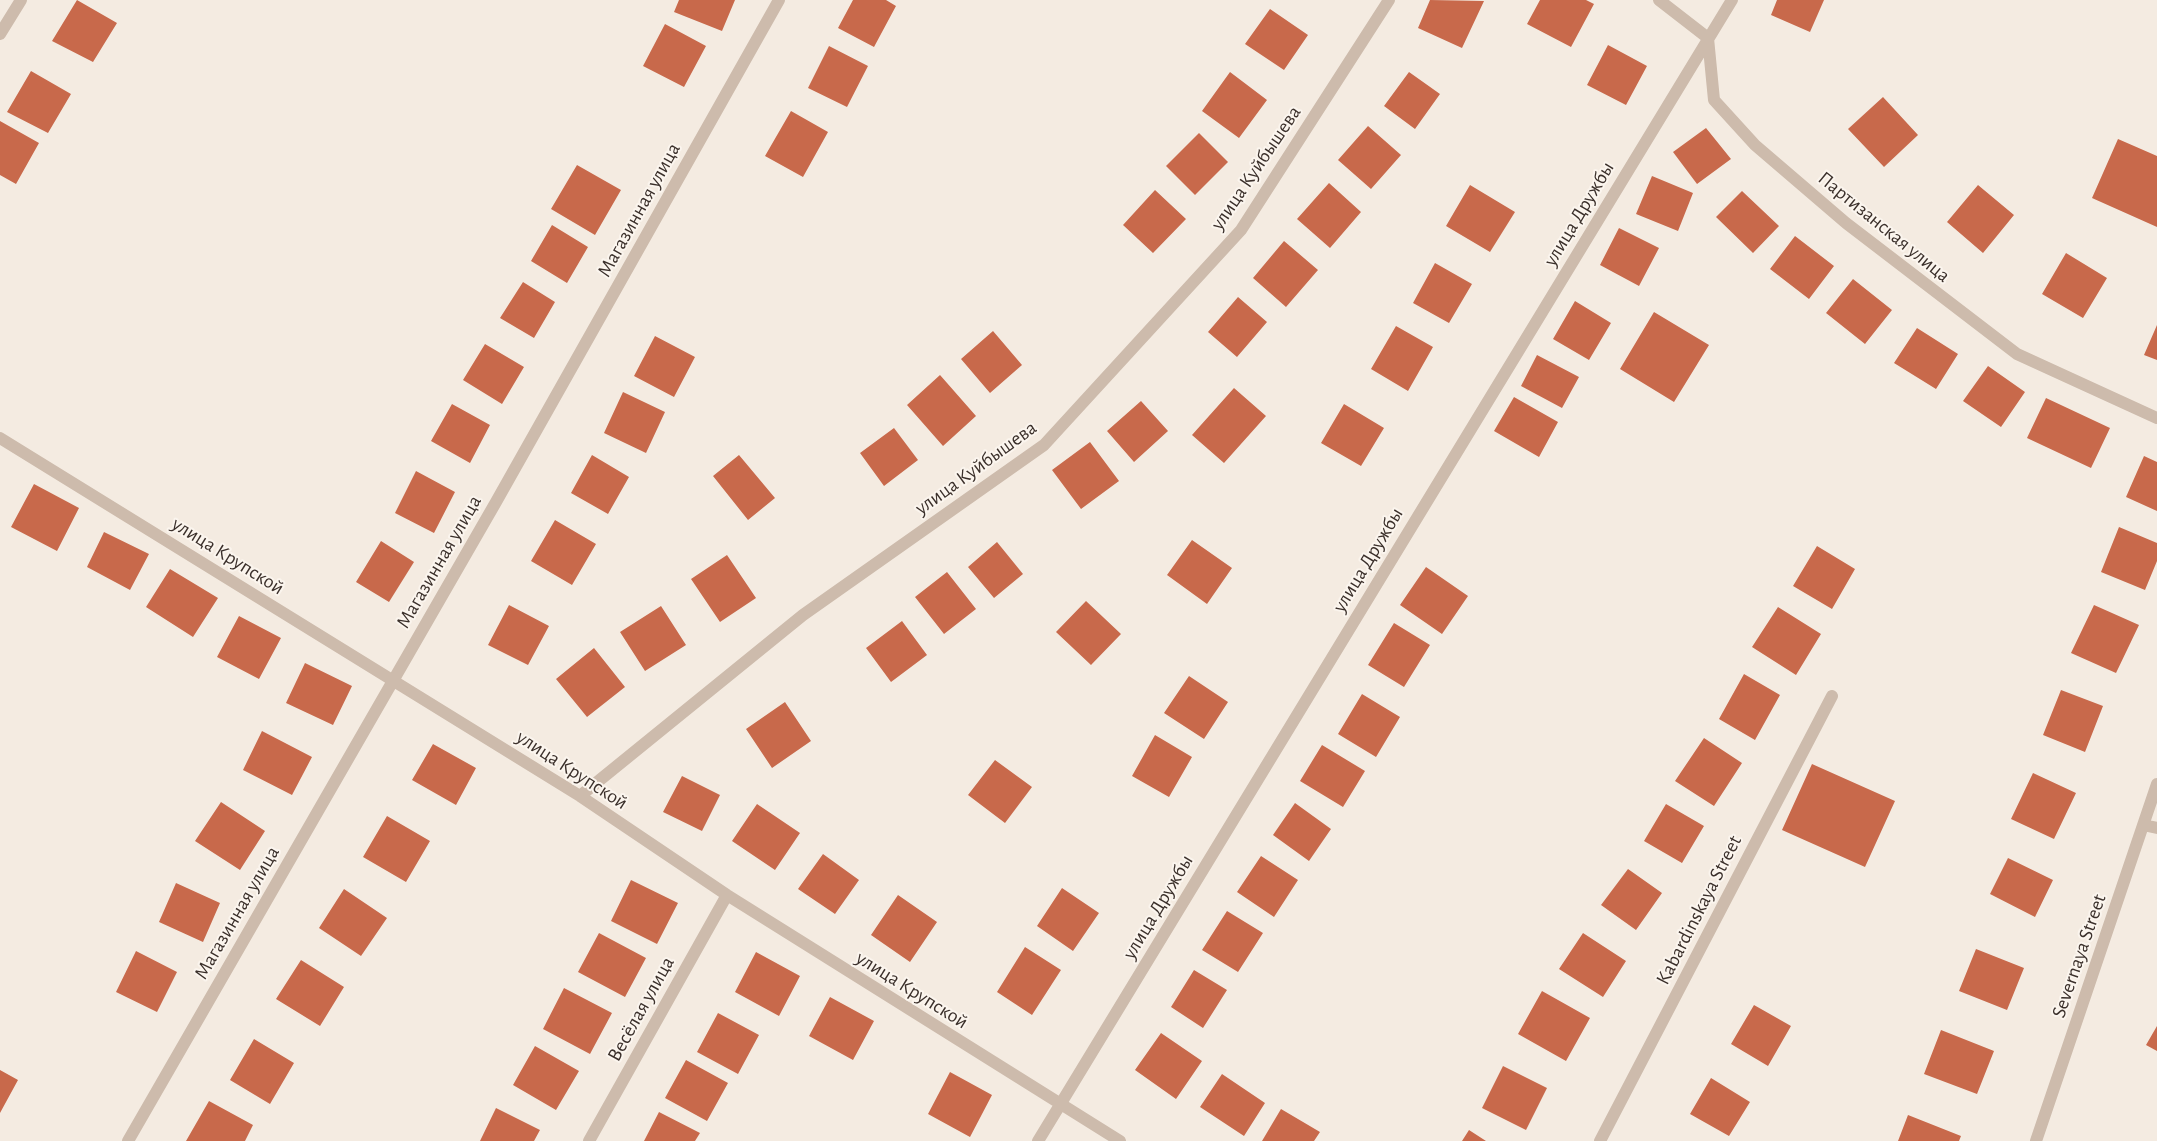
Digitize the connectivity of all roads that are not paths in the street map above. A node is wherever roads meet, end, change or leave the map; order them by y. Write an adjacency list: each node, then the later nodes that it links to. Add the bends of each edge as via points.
1 (21, 0): 6 (street)
2 (779, 0): 10 (street, Магазинная улица)
3 (1389, 0): 13 (street, улица Куйбышева, via 1241,230 1044,445 803,615)
4 (1659, 0): 7 (street)
5 (1732, 0): 7 (street, улица Дружбы)
6 (0, 34)
7 (1708, 38): 8 (street, Партизанская улица, via 1714,100 1755,145 1846,223 2017,354); 17 (street, улица Дружбы)
8 (2157, 418)
9 (0, 438): 10 (street, улица Крупской)
10 (393, 679): 13 (street, улица Крупской); 18 (street, Магазинная улица)
11 (1832, 696): 22 (street, Kabardinskaya Street)
12 (2157, 784): 14 (street, Severnaya Street)
13 (580, 796): 16 (street, улица Крупской)
14 (2143, 825): 15 (street); 23 (street, Severnaya Street)
15 (2157, 828)
16 (726, 895): 17 (street, улица Крупской); 19 (street, Весёлая улица)
17 (1060, 1104): 20 (street, улица Дружбы); 21 (street, улица Крупской)
18 (128, 1141)
19 (589, 1141)
20 (1038, 1141)
21 (1120, 1141)
22 (1600, 1141)
23 (2036, 1141)

